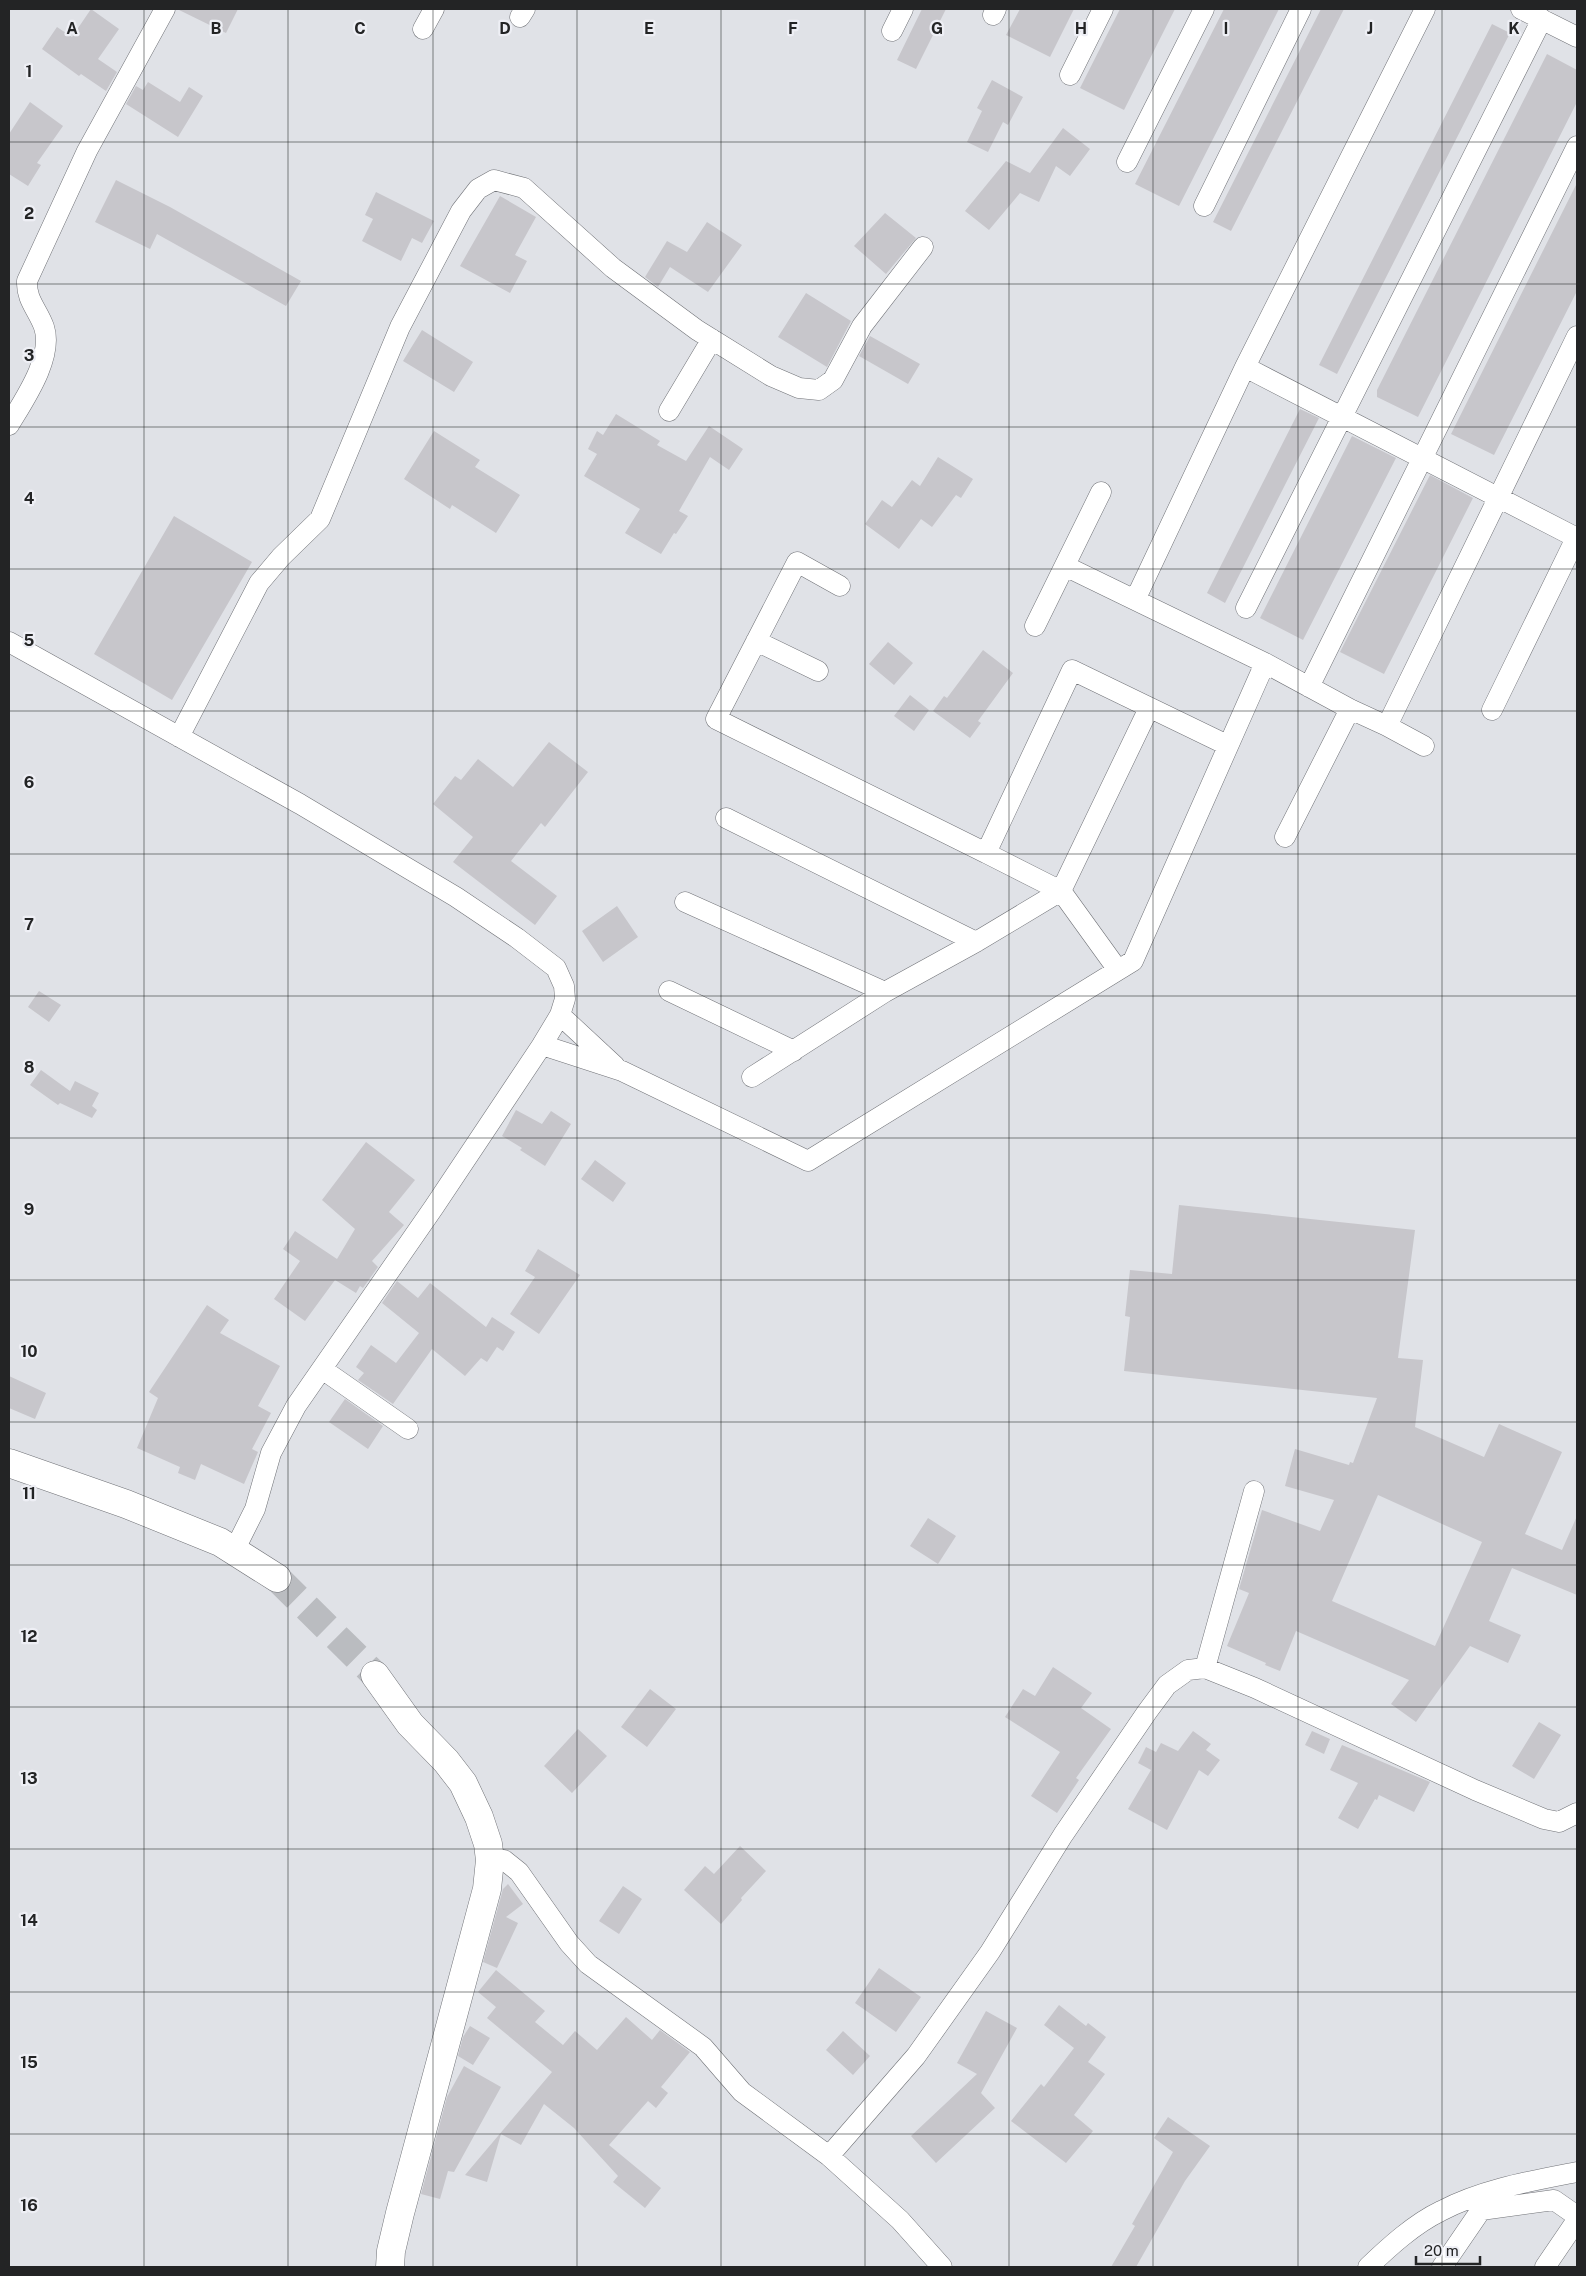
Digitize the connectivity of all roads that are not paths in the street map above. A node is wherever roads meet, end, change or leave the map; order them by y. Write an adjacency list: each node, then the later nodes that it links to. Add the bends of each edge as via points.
1 (166, 9): 23 (street, via 87,152 27,281 27,292 44,326 47,347 45,357)
2 (434, 9): 10 (street)
3 (903, 9): 11 (street)
4 (1103, 9): 13 (street)
5 (1204, 9): 15 (street)
6 (1300, 9): 16 (street)
7 (1425, 9): 20 (street)
8 (1521, 9): 9 (street)
9 (1542, 19): 12 (street); 22 (street)
10 (423, 29)
11 (892, 30)
12 (1577, 36)
13 (1070, 74)
14 (1577, 146): 24 (street)
15 (1126, 162)
16 (1204, 206)
17 (923, 247): 19 (street, via 862,326 833,380 819,390 799,388 771,376)
18 (1577, 336): 26 (street)
19 (712, 339): 21 (street); 42 (street, via 613,268 524,188 494,180 478,189 461,211 400,327 320,519 259,583)
20 (1245, 368): 22 (street); 30 (street)
21 (668, 411)
22 (1343, 418): 24 (street); 31 (street)
23 (9, 425)
24 (1421, 457): 26 (street); 37 (street)
25 (1101, 492): 28 (street)
26 (1500, 497): 27 (street); 41 (street)
27 (1577, 538): 40 (street)
28 (1065, 566): 30 (street); 32 (street)
29 (840, 586): 33 (street, via 797,562)
30 (1135, 600): 35 (street)
31 (1246, 608)
32 (1035, 626)
33 (756, 641): 36 (street); 47 (street, via 716,719)
34 (9, 642): 42 (street)
35 (1265, 663): 37 (street); 43 (street)
36 (818, 671)
37 (1309, 687): 39 (street)
38 (1149, 708): 43 (street); 47 (street, via 1072,670); 48 (street)
39 (1350, 709): 41 (street); 46 (street)
40 (1492, 710)
41 (1387, 726): 44 (street)
42 (179, 737): 54 (street, via 371,846 517,938 556,968 564,986 565,999)
43 (1227, 746): 51 (street, via 1133,960)
44 (1424, 746)
45 (726, 818): 50 (street)
46 (1285, 837)
47 (986, 853): 48 (street)
48 (1061, 891): 50 (street); 51 (street)
49 (685, 902): 53 (street)
50 (976, 942): 53 (street)
51 (1118, 970): 57 (street, via 808,1161)
52 (668, 991): 56 (street)
53 (885, 992): 56 (street)
54 (560, 1015): 55 (street); 57 (street)
55 (542, 1045): 57 (street); 59 (street)
56 (794, 1051): 58 (street)
57 (622, 1071)
58 (752, 1076)
59 (322, 1369): 60 (street); 63 (street, via 296,1406 271,1454 255,1509)
60 (408, 1429)
61 (9, 1462): 63 (street, via 220,1542)
62 (1254, 1491): 65 (street)
63 (234, 1551): 64 (street)
64 (277, 1578)
65 (1205, 1668): 67 (street, via 1544,1819 1559,1822); 69 (street, via 1188,1670 1167,1685 1063,1835 990,1952 916,2056)
66 (375, 1675): 68 (street, via 410,1724 463,1784 479,1817)
67 (1577, 1812)
68 (490, 1860): 69 (street, via 504,1860 519,1872 569,1943 588,1964 703,2047 742,2092); 72 (street, via 487,1889 400,2213)
69 (829, 2156): 73 (street, via 900,2220)
70 (1577, 2172): 74 (street, via 1478,2195 1440,2211 1405,2235)
71 (1577, 2218): 75 (street, via 1554,2200 1481,2210); 76 (street)
72 (390, 2267)
73 (942, 2267)
74 (1368, 2267)
75 (1442, 2267)
76 (1545, 2267)

